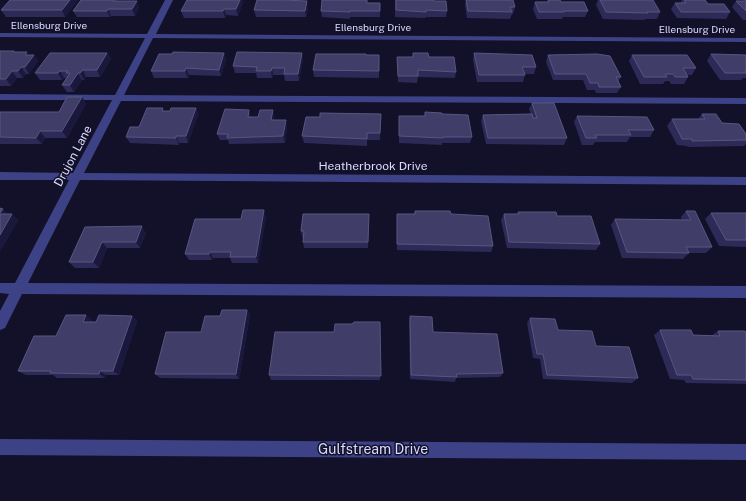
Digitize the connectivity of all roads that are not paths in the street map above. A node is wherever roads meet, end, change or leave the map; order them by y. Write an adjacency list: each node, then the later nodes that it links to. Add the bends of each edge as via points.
1 (169, 0): 3 (street, Drujon Lane)
2 (0, 35): 3 (street, Ellensburg Drive)
3 (151, 36): 4 (street, Ellensburg Drive); 6 (street, Drujon Lane)
4 (746, 40)
5 (0, 97): 6 (street)
6 (119, 98): 7 (street); 9 (street, Drujon Lane)
7 (746, 100)
8 (0, 176): 9 (street, Heatherbrook Drive)
9 (77, 177): 10 (street, Heatherbrook Drive); 12 (street, Drujon Lane)
10 (746, 181)
11 (0, 288): 12 (street)
12 (18, 288): 13 (street); 14 (street, Drujon Lane)
13 (746, 292)
14 (0, 324)
15 (0, 447): 16 (street, Gulfstream Drive)
16 (746, 452)

